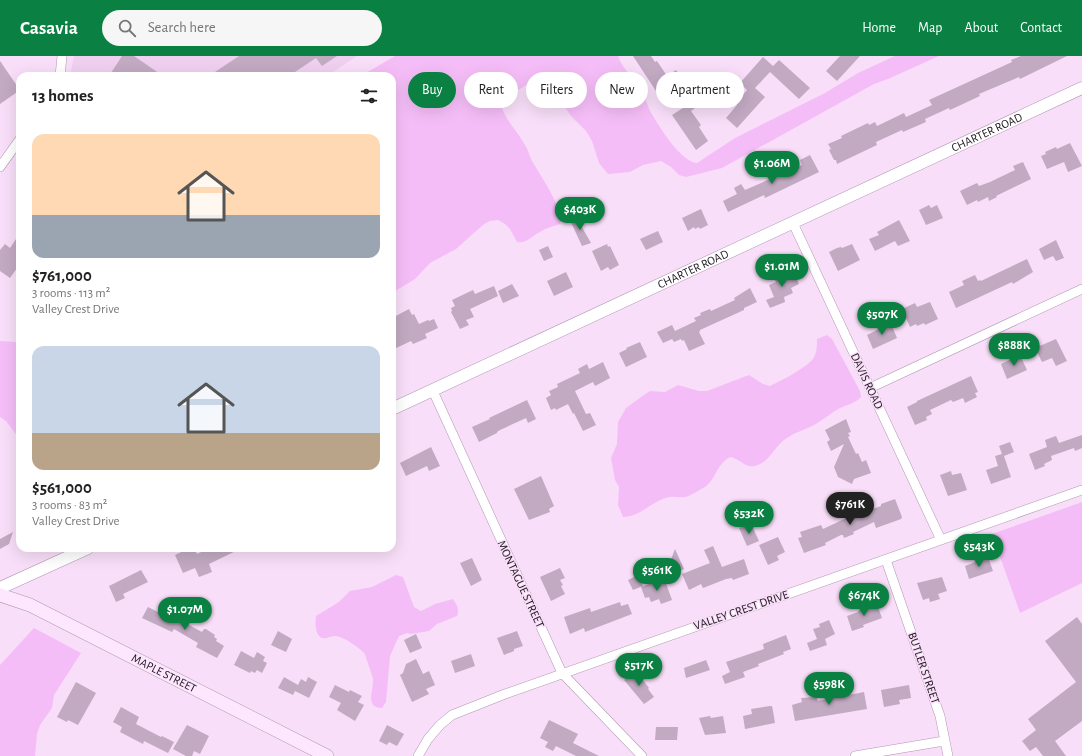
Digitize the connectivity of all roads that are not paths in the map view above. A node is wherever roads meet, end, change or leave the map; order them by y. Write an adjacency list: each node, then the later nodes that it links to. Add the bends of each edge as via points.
1 (62, 56): 2 (street)
2 (60, 72)
3 (1082, 88): 6 (street, CHARTER ROAD)
4 (16, 144): 5 (street)
5 (0, 166)
6 (793, 223): 8 (street, DAVIS ROAD); 9 (street, CHARTER ROAD)
7 (1082, 289): 8 (street)
8 (870, 388): 12 (street, DAVIS ROAD)
9 (433, 391): 10 (street, CHARTER ROAD); 17 (street, MONTAGUE STREET)
10 (396, 408)
11 (1082, 490): 12 (street, VALLEY CREST DRIVE)
12 (941, 540): 14 (street, VALLEY CREST DRIVE)
13 (79, 552): 15 (street)
14 (886, 560): 17 (street, VALLEY CREST DRIVE); 18 (street, BUTLER STREET, via 940,716)
15 (0, 588)
16 (0, 595): 19 (main road, MAPLE STREET, via 30,606)
17 (562, 673): 20 (street, VALLEY CREST DRIVE, via 452,715 440,725); 21 (street, MONTAGUE STREET)
18 (944, 741): 22 (street); 23 (street, BUTLER STREET)
19 (327, 756)
20 (418, 756)
21 (642, 756)
22 (855, 756)
23 (948, 756)

